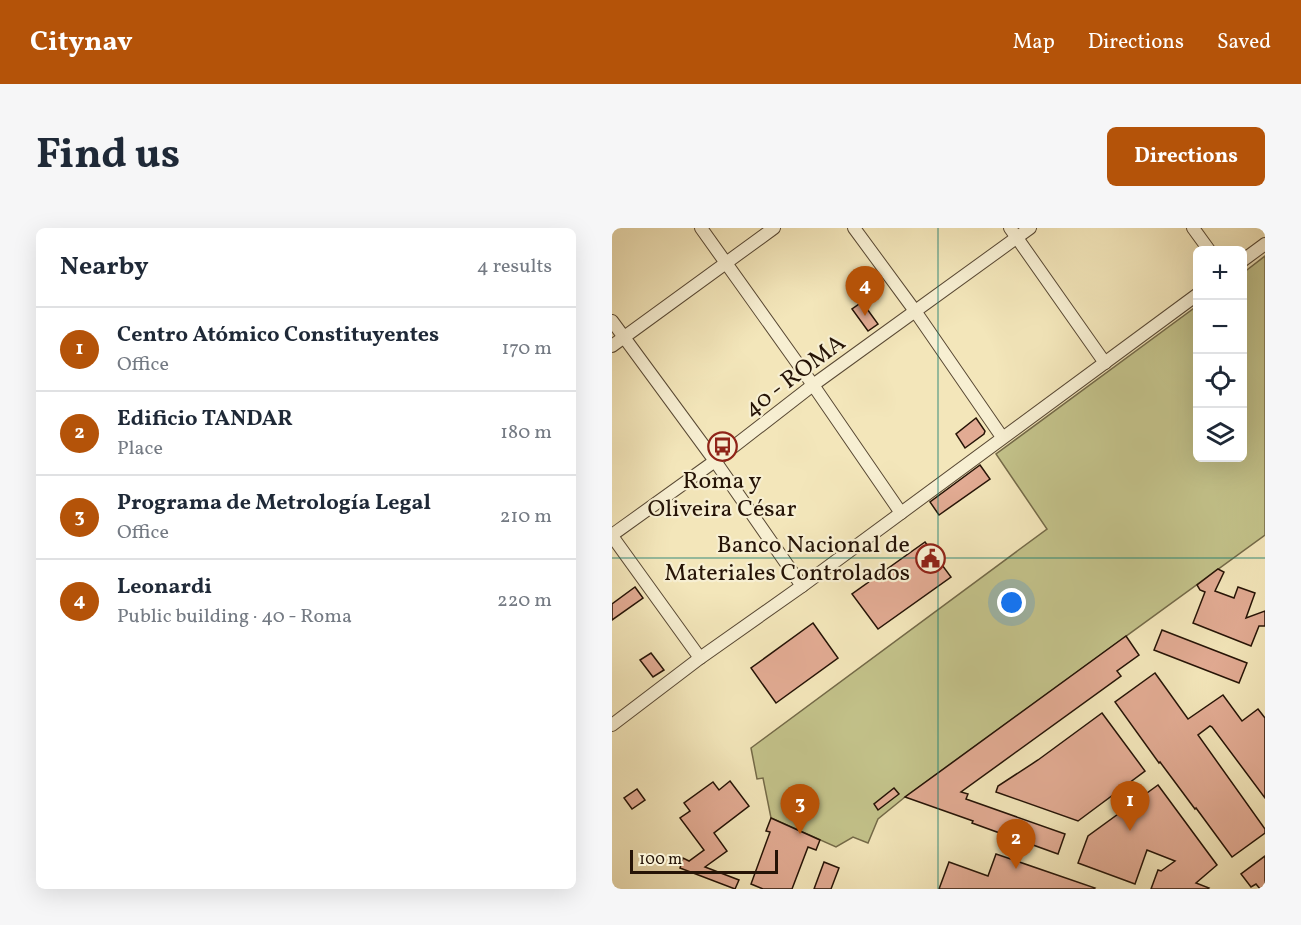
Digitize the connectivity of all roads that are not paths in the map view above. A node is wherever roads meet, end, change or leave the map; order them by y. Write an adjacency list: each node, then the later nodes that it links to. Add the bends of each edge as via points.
1 (701, 228): 10 (street)
2 (774, 228): 10 (street)
3 (854, 228): 12 (street)
4 (1030, 228): 6 (street, 40 - ROMA)
5 (1193, 228): 8 (street)
6 (1013, 233): 12 (street, 40 - ROMA); 16 (street)
7 (1265, 244): 9 (street)
8 (1206, 246)
9 (1247, 257)
10 (726, 264): 14 (street); 17 (street)
11 (1193, 297): 16 (street)
12 (915, 311): 17 (street, 40 - ROMA); 18 (street)
13 (612, 321): 14 (street)
14 (624, 337): 15 (street); 19 (street)
15 (612, 346)
16 (1104, 363): 18 (street)
17 (813, 385): 19 (street, 40 - ROMA); 20 (street)
18 (1002, 437): 20 (street)
19 (714, 461): 21 (street, 40 - ROMA); 22 (street)
20 (901, 513): 22 (street)
21 (612, 535): 23 (street)
22 (802, 586): 23 (street)
23 (700, 658): 24 (street)
24 (612, 725)

